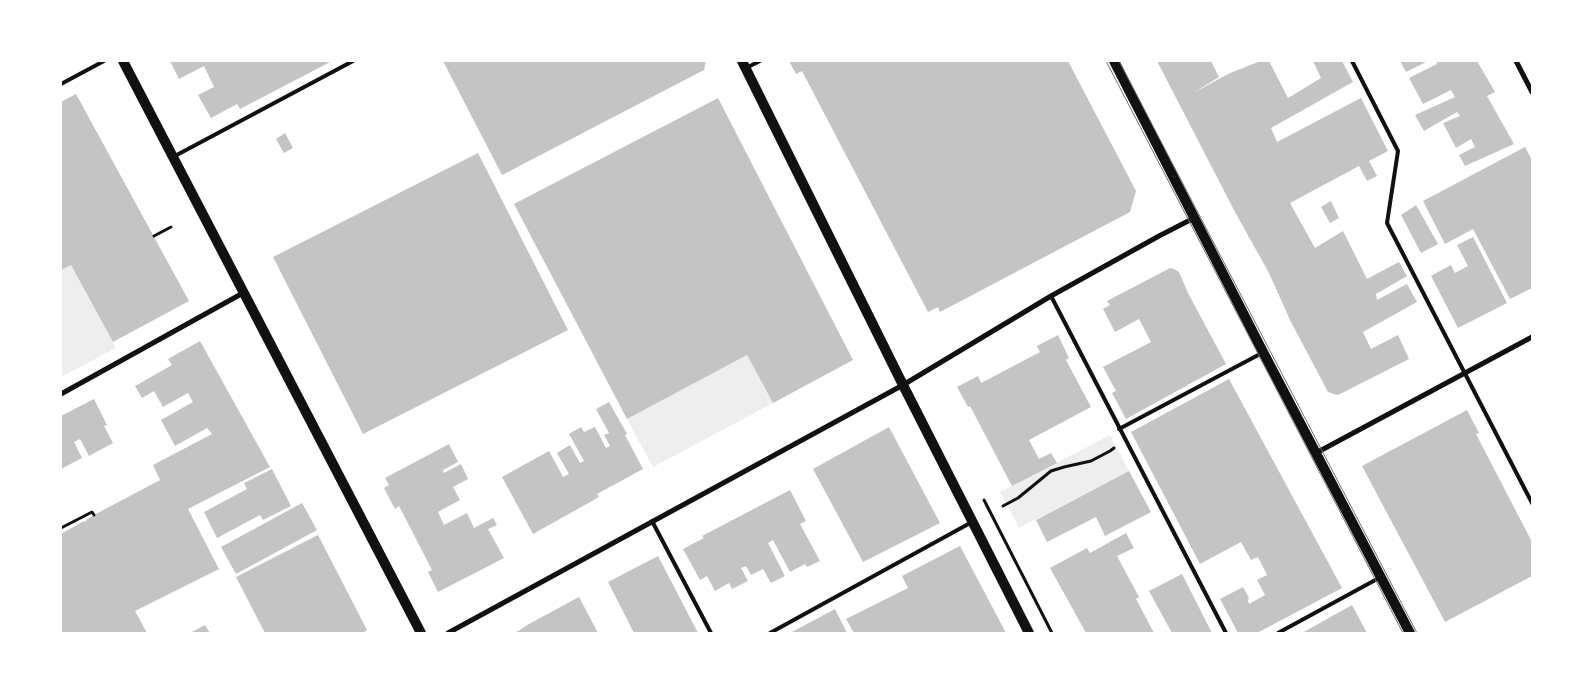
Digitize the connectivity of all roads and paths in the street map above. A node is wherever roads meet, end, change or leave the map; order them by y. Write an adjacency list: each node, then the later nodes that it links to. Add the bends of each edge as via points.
1 (104, 61): 9 (lane)
2 (123, 61): 11 (main road)
3 (352, 61): 11 (lane)
4 (760, 61): 8 (lane)
5 (1114, 61): 12 (main road)
6 (1352, 61): 19 (lane, via 1398,151 1387,223)
7 (1516, 61): 10 (street)
8 (744, 65): 20 (main road)
9 (61, 84)
10 (1532, 92)
11 (173, 157): 15 (main road)
12 (1194, 218): 16 (street); 18 (main road)
13 (171, 227): 14 (path)
14 (154, 236)
15 (244, 293): 21 (street); 33 (main road)
16 (1051, 296): 20 (street); 22 (lane)
17 (1532, 337): 19 (street)
18 (1263, 352): 22 (lane); 24 (main road)
19 (1465, 373): 24 (street); 26 (lane)
20 (903, 385): 29 (street); 30 (main road)
21 (61, 394)
22 (1119, 429): 23 (lane)
23 (1124, 439): 27 (path, via 1091,461 1051,471); 39 (lane)
24 (1316, 453): 32 (main road)
25 (984, 500): 38 (path)
26 (1532, 503)
27 (1003, 506)
28 (94, 515): 31 (path, via 92,512)
29 (652, 521): 34 (street); 35 (lane)
30 (973, 522): 36 (lane); 37 (main road)
31 (61, 528)
32 (1381, 577): 40 (lane); 41 (main road)
33 (421, 633)
34 (448, 633)
35 (711, 633)
36 (770, 633)
37 (1030, 633)
38 (1052, 633)
39 (1226, 633)
40 (1278, 633)
41 (1410, 633)

